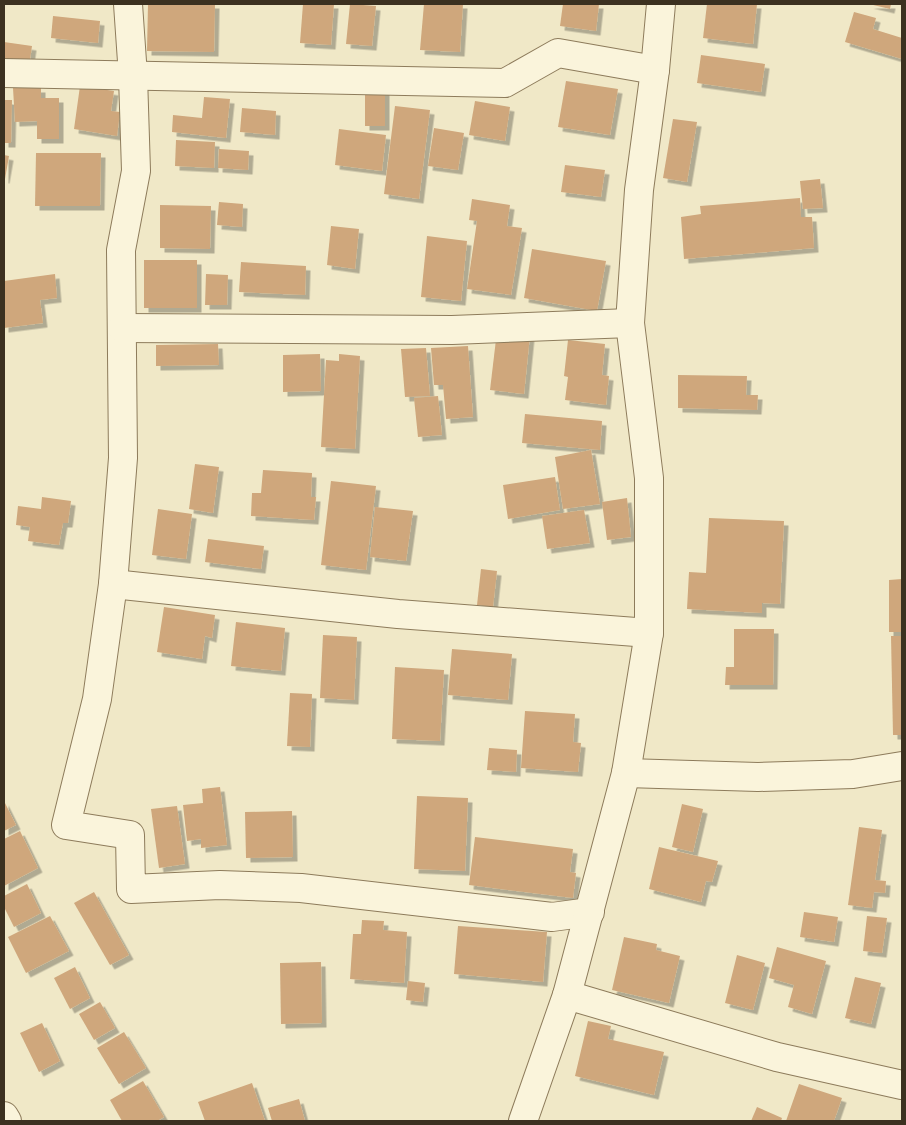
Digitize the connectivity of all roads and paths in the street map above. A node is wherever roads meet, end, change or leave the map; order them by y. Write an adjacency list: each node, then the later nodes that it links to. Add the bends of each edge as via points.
1 (128, 4): 5 (street)
2 (661, 4): 3 (street)
3 (655, 70): 5 (street, via 558,53 505,82); 6 (street, via 639,190)
4 (4, 73): 5 (street)
5 (133, 76): 7 (street, via 136,171 122,250)
6 (630, 323): 7 (street, via 452,330); 9 (street, via 649,478)
7 (122, 328): 8 (street, via 123,458)
8 (113, 584): 9 (street, via 398,614); 12 (street, via 97,699 66,825 130,835 131,889 220,885 301,888 552,917)
9 (649, 633): 11 (street)
10 (902, 766): 11 (street, via 853,774 777,777)
11 (626, 774): 12 (street)
12 (590, 912): 13 (street)
13 (567, 995): 14 (street, via 777,1057); 17 (street)
14 (902, 1085)
15 (4, 1116): 16 (street)
16 (7, 1121)
17 (522, 1121)

